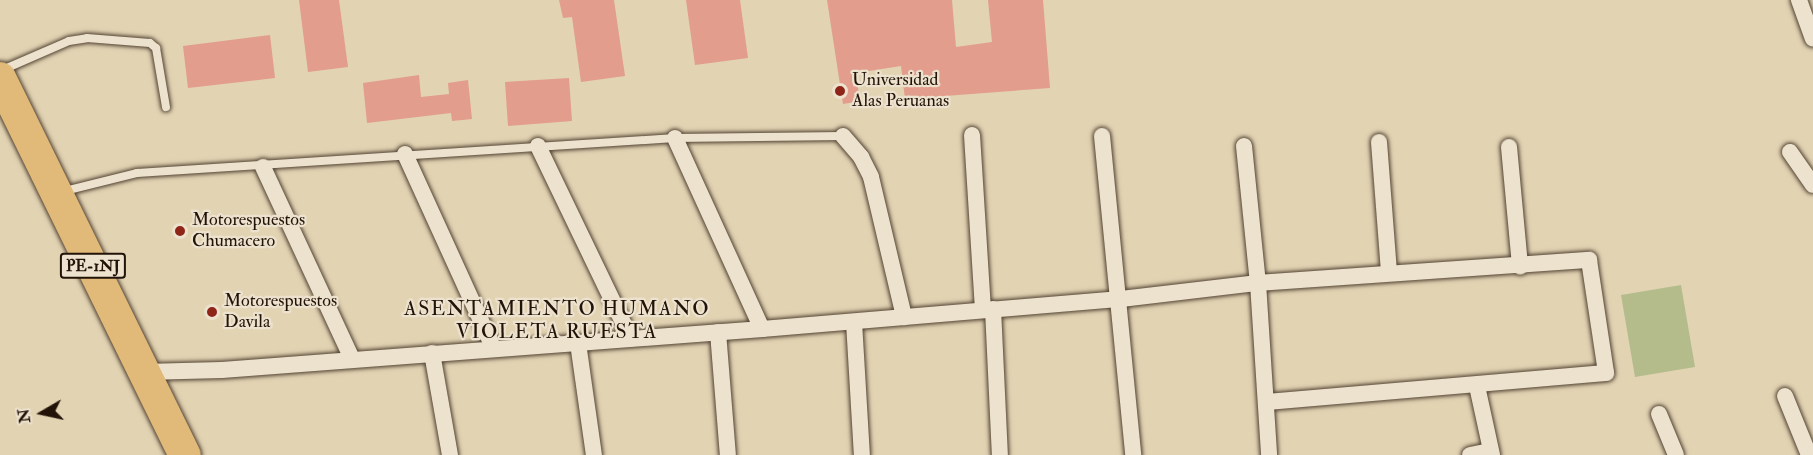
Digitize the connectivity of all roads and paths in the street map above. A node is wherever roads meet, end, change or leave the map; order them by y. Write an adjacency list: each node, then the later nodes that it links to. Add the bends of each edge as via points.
1 (1799, 0): 2 (street)
2 (1813, 39)
3 (2, 85): 4 (lane, via 69,41 87,38 150,43 156,48); 17 (highway, PE-1NJ)
4 (166, 107)
5 (972, 135): 22 (street)
6 (843, 136): 8 (lane); 23 (street, via 861,157 871,177)
7 (1102, 136): 21 (street)
8 (675, 138): 10 (lane); 25 (street)
9 (1379, 142): 19 (street)
10 (538, 146): 14 (lane); 27 (street)
11 (1244, 146): 20 (street)
12 (1509, 147): 18 (street)
13 (1790, 152): 16 (street)
14 (405, 154): 15 (lane); 29 (street)
15 (263, 167): 17 (lane, via 137,173); 31 (street)
16 (1813, 185)
17 (57, 194): 32 (highway, PE-1NJ)
18 (1520, 266): 19 (street); 33 (street, via 1589,260 1606,373)
19 (1389, 273): 20 (street)
20 (1258, 282): 21 (street); 35 (street)
21 (1121, 299): 22 (street); 44 (street)
22 (988, 309): 23 (street); 43 (street)
23 (904, 316): 24 (street)
24 (854, 322): 25 (street); 42 (street)
25 (762, 329): 26 (street)
26 (718, 332): 27 (street); 41 (street)
27 (631, 339): 28 (street)
28 (578, 343): 29 (street); 40 (street)
29 (494, 349): 30 (street)
30 (432, 353): 31 (street); 39 (street)
31 (352, 359): 32 (street)
32 (144, 372): 38 (highway, PE-1NJ)
33 (1477, 386): 35 (street); 37 (street)
34 (1785, 396): 48 (street)
35 (1266, 402): 45 (street)
36 (1659, 414): 47 (street)
37 (1491, 453): 46 (street)
38 (185, 455)
39 (450, 455)
40 (594, 455)
41 (728, 455)
42 (862, 455)
43 (1000, 455)
44 (1133, 455)
45 (1269, 455)
46 (1470, 455)
47 (1676, 455)
48 (1809, 455)

